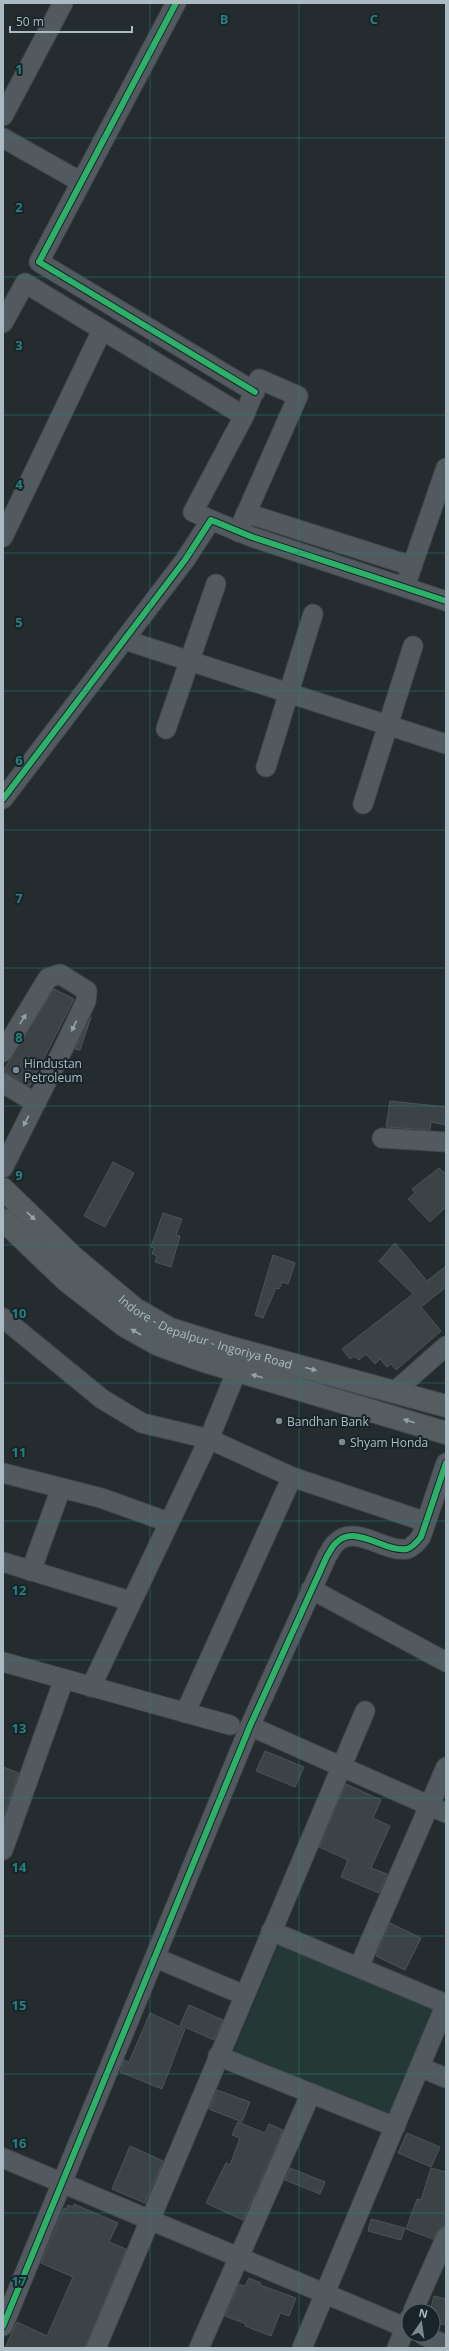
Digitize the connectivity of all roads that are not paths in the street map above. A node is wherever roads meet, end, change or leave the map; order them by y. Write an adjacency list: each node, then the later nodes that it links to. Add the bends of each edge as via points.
1 (63, 3): 3 (street)
2 (176, 3): 5 (street)
3 (3, 116)
4 (3, 138): 5 (street)
5 (81, 182): 6 (street)
6 (38, 262): 7 (street); 10 (street)
7 (25, 283): 8 (street); 9 (street)
8 (3, 323)
9 (102, 330): 11 (street); 16 (street)
10 (254, 392): 11 (street); 13 (street, via 259,379 298,396)
11 (244, 416): 14 (street, via 193,512)
12 (446, 468): 17 (street)
13 (246, 513): 15 (street); 17 (street)
14 (211, 520): 15 (street); 22 (street, via 185,560)
15 (238, 532): 19 (street)
16 (3, 537)
17 (412, 566): 19 (street)
18 (216, 584): 24 (street)
19 (404, 587): 20 (street)
20 (446, 601)
21 (313, 614): 25 (street)
22 (125, 640): 24 (street); 30 (street)
23 (414, 646): 26 (street)
24 (190, 661): 25 (street); 27 (street)
25 (290, 692): 26 (street); 29 (street)
26 (389, 725): 28 (street); 31 (street)
27 (166, 729)
28 (446, 744)
29 (266, 766)
30 (3, 799)
31 (363, 804)
32 (3, 1052): 34 (street, one-way to 34, via 48,978 60,974 87,991 86,1001)
33 (3, 1083): 34 (street)
34 (36, 1103): 37 (street, one-way to 37)
35 (382, 1138): 36 (street)
36 (446, 1142)
37 (3, 1168)
38 (3, 1189): 43 (main road, Indore - Depalpur - Ingoriya Road, one-way to 43, via 73,1257 136,1309 170,1329)
39 (3, 1220): 42 (main road, Indore - Depalpur - Ingoriya Road, one-way to 39, via 159,1345 125,1326 67,1281)
40 (3, 1318): 46 (street, via 83,1385 122,1412 142,1423)
41 (446, 1346): 43 (street)
42 (237, 1370): 45 (main road, Indore - Depalpur - Ingoriya Road, one-way to 42); 46 (street)
43 (394, 1392): 44 (main road, Indore - Depalpur - Ingoriya Road)
44 (446, 1406)
45 (446, 1433)
46 (208, 1439): 49 (street); 51 (street)
47 (446, 1462): 52 (street)
48 (3, 1473): 50 (street)
49 (292, 1477): 52 (street); 62 (street)
50 (61, 1488): 51 (street); 54 (street)
51 (168, 1522): 56 (street)
52 (426, 1522): 55 (street, via 421,1537 407,1549 396,1549 364,1538 346,1537 336,1542)
53 (3, 1562): 54 (street)
54 (31, 1571): 56 (street)
55 (311, 1590): 58 (street); 64 (street)
56 (130, 1601): 60 (street)
57 (3, 1662): 59 (street)
58 (446, 1662)
59 (64, 1679): 60 (street); 69 (street)
60 (91, 1686): 62 (street)
61 (365, 1711): 65 (street)
62 (185, 1713): 63 (street)
63 (230, 1725)
64 (250, 1726): 65 (street); 71 (street)
65 (341, 1766): 67 (street); 70 (street)
66 (446, 1767): 67 (street)
67 (429, 1805): 68 (street); 72 (street)
68 (446, 1813)
69 (3, 1850)
70 (271, 1931): 72 (street); 73 (street)
71 (156, 1958): 73 (street); 81 (street)
72 (359, 1967): 74 (street)
73 (244, 1995): 75 (street)
74 (446, 2004): 76 (street)
75 (218, 2056): 78 (street); 82 (street)
76 (420, 2067): 77 (street); 79 (street)
77 (446, 2078)
78 (311, 2093): 79 (street); 84 (street)
79 (395, 2127): 85 (street)
80 (3, 2158): 81 (street)
81 (61, 2183): 82 (street); 88 (street)
82 (149, 2220): 84 (street); 89 (street)
83 (446, 2238): 86 (street)
84 (239, 2258): 85 (street); 90 (street)
85 (324, 2294): 87 (street); 91 (street)
86 (417, 2303)
87 (401, 2319)
88 (3, 2326)
89 (96, 2348)
90 (199, 2348)
91 (302, 2348)

